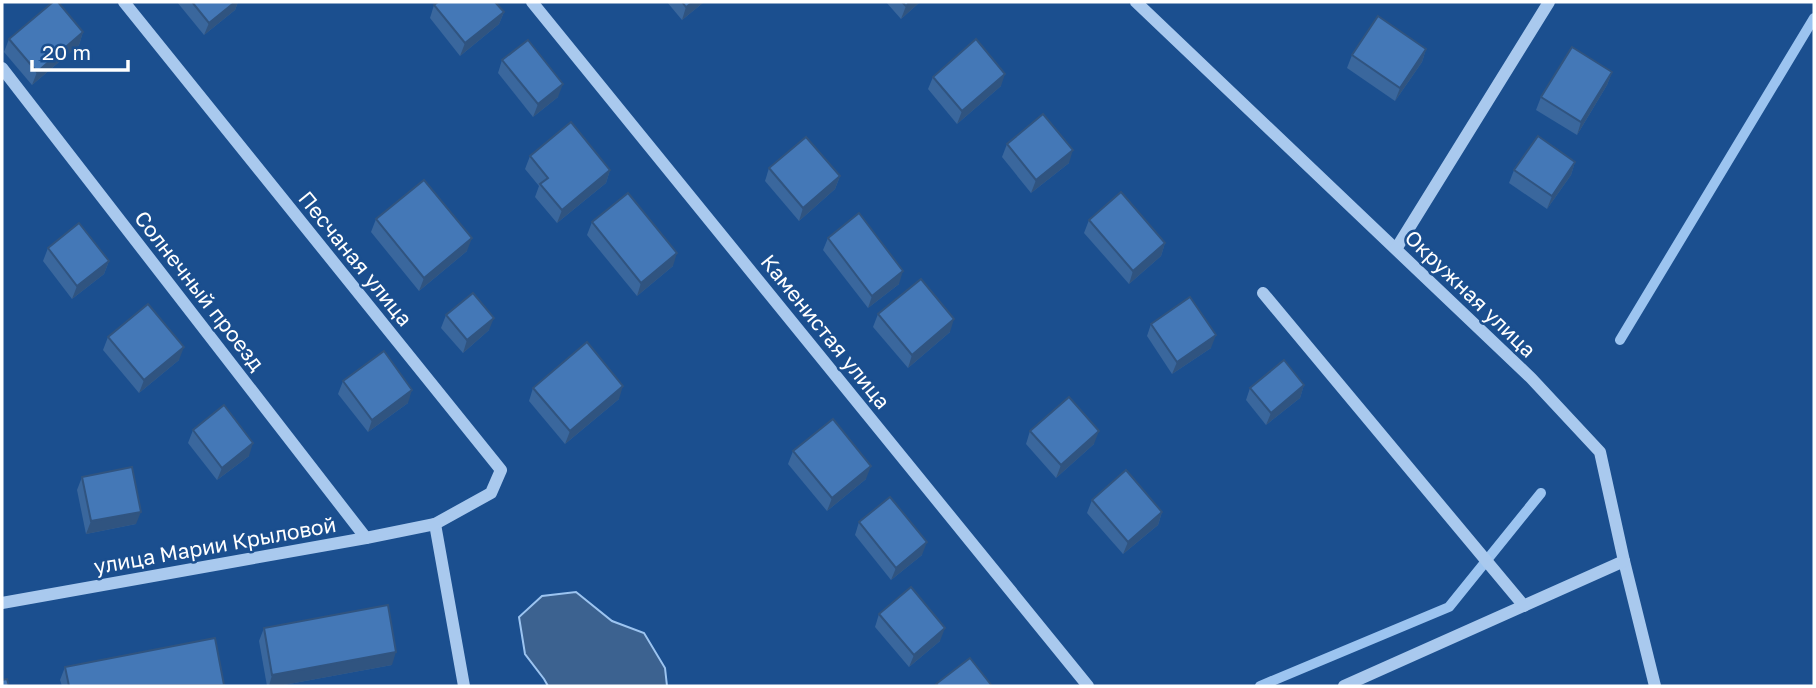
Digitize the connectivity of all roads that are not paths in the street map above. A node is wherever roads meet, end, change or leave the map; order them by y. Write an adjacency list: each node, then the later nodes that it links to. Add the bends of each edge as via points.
1 (124, 2): 8 (street, Песчаная улица, via 501,470 491,493)
2 (532, 2): 14 (street, Каменистая улица)
3 (1136, 2): 6 (street, Окружная улица)
4 (1549, 2): 6 (street)
5 (2, 68): 9 (street, Солнечный проезд)
6 (1396, 249): 10 (street, Окружная улица, via 1531,378 1600,452)
7 (1263, 293): 12 (street)
8 (435, 524): 9 (street, улица Марии Крыловой); 13 (street)
9 (366, 538): 11 (street, улица Марии Крыловой)
10 (1624, 561): 12 (street); 16 (street, Окружная улица)
11 (2, 603)
12 (1524, 606): 15 (street)
13 (464, 686)
14 (1088, 686)
15 (1344, 686)
16 (1655, 686)

